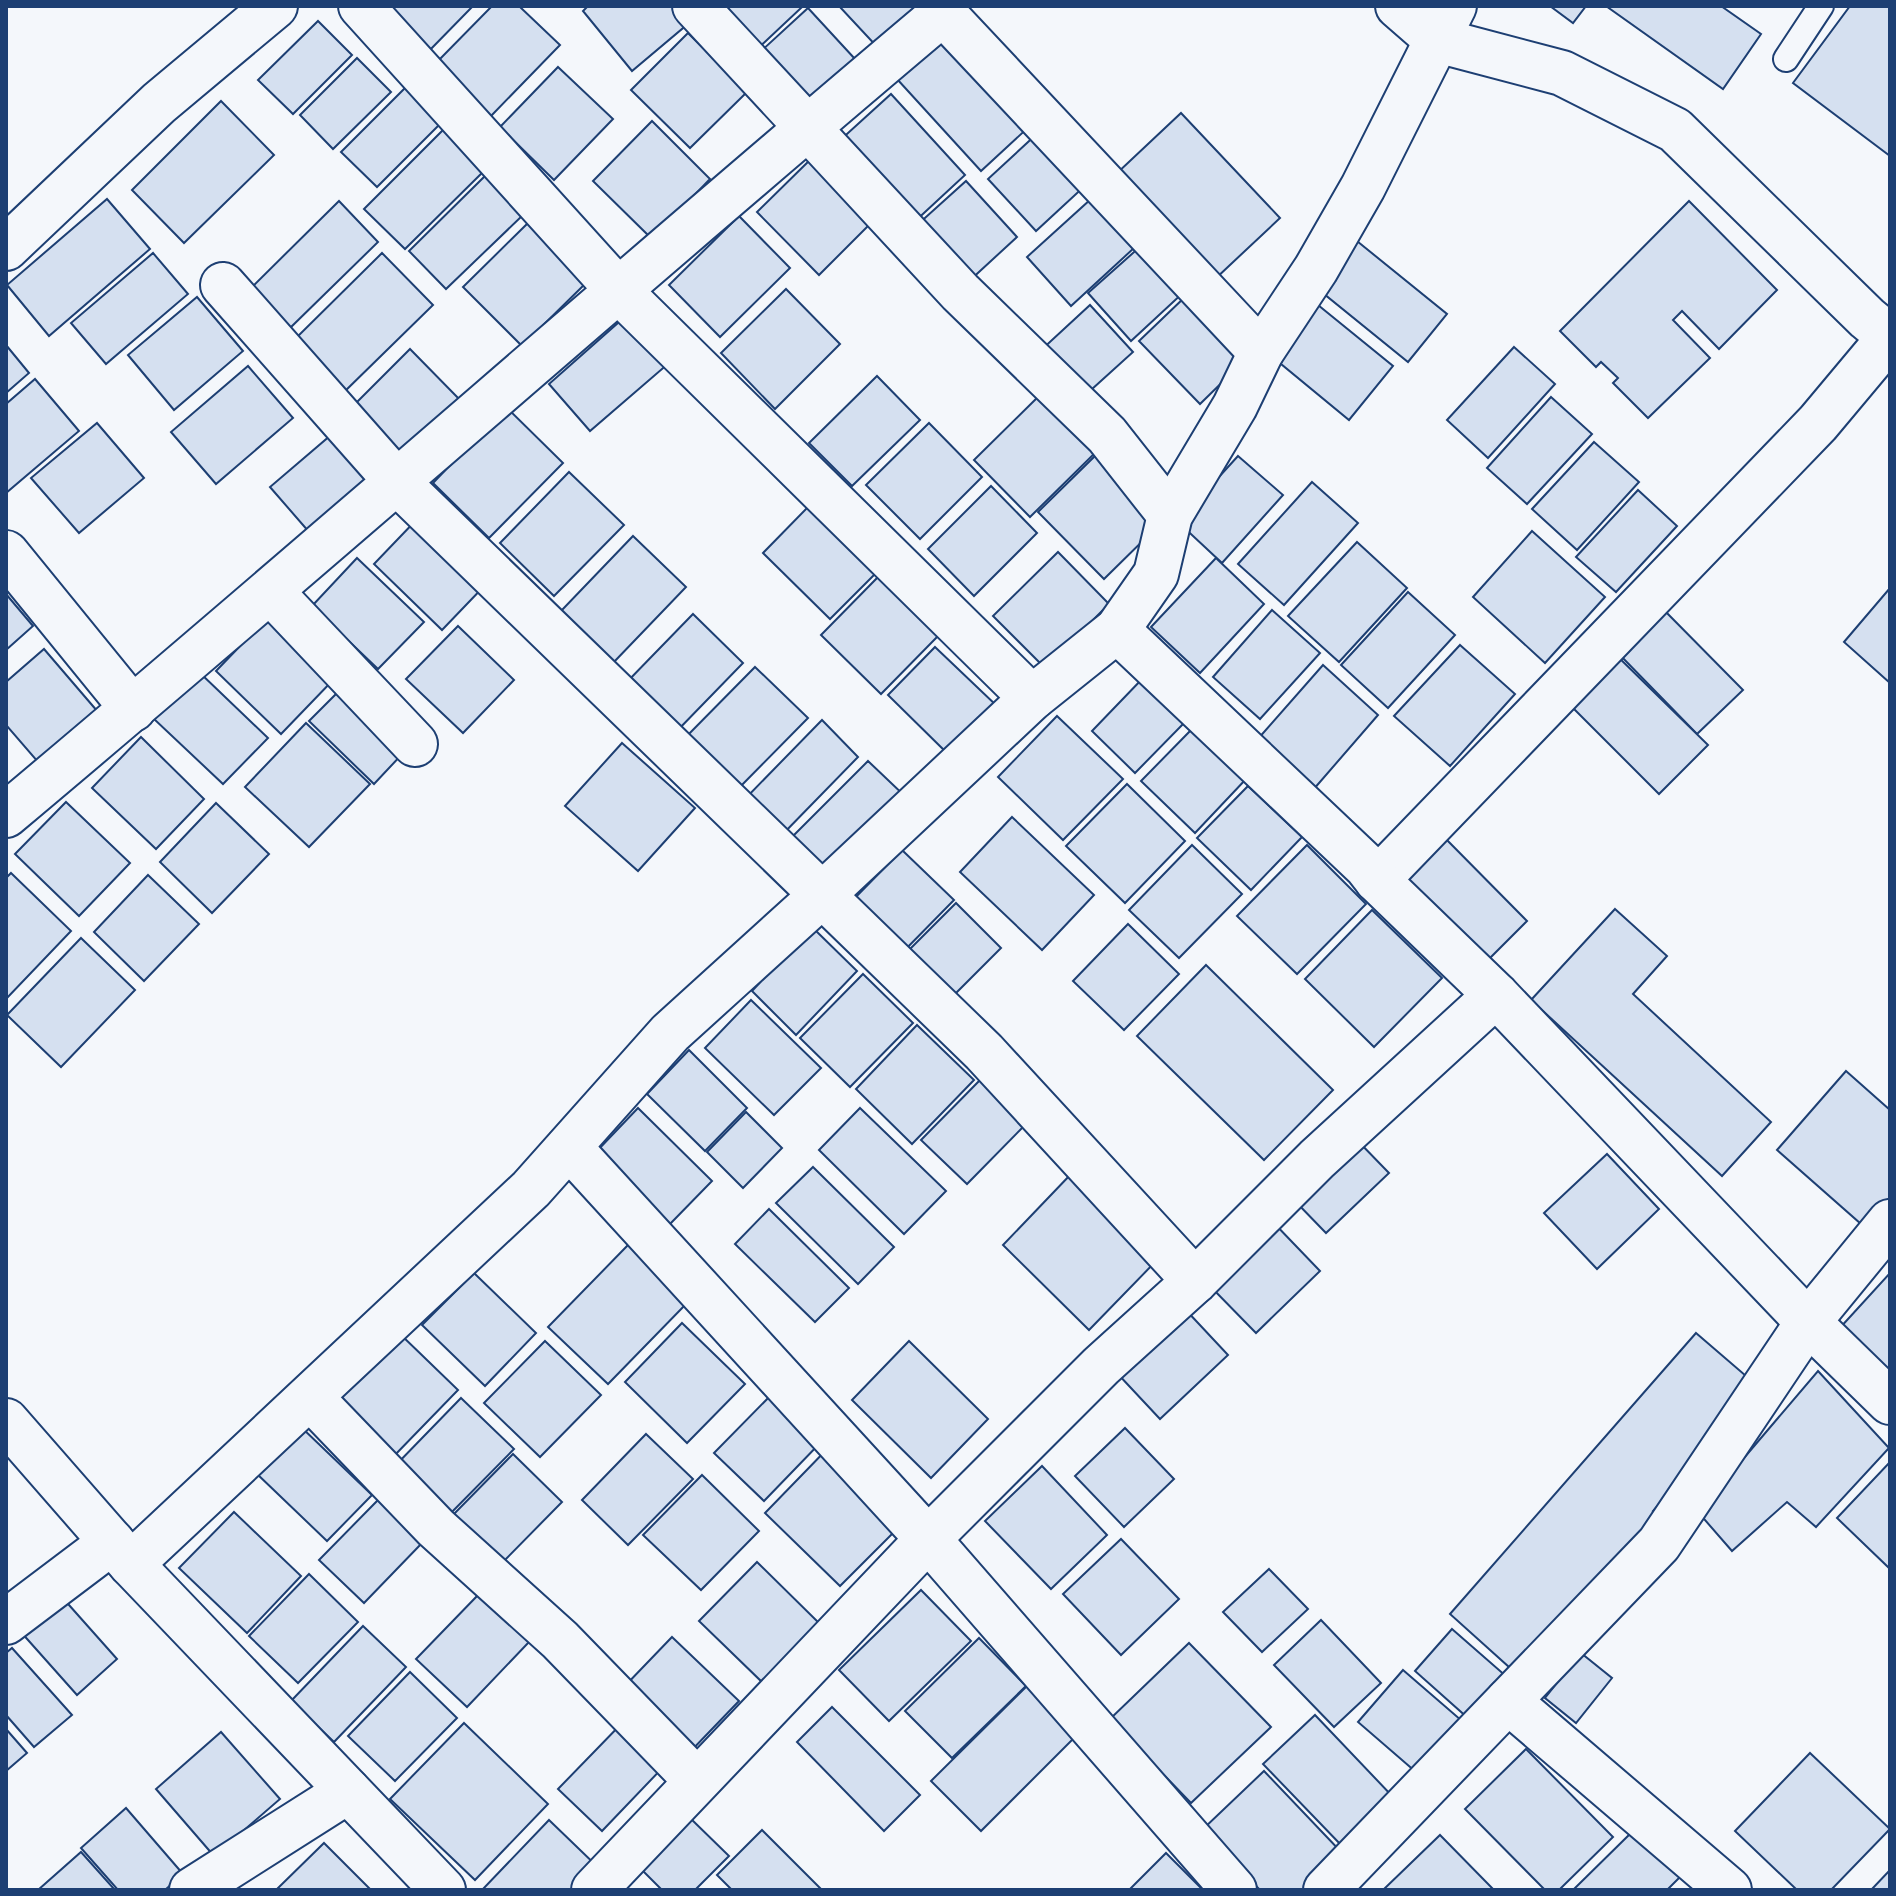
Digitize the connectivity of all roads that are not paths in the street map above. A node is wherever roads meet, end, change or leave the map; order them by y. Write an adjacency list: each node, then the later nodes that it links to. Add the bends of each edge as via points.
1 (275, 6): 10 (street, via 159,103)
2 (361, 6): 12 (street)
3 (695, 6): 9 (street)
4 (1398, 6): 7 (street)
5 (1821, 6): 8 (lane)
6 (940, 10): 9 (street); 14 (street)
7 (1445, 23): 13 (street, via 1562,73 1675,130); 14 (street, via 1363,187)
8 (1786, 59)
9 (808, 126): 12 (street); 16 (street, via 960,292 1107,435)
10 (6, 248)
11 (223, 285): 15 (street)
12 (619, 291): 15 (street); 20 (street)
13 (1890, 337): 24 (street, via 1818,423)
14 (1261, 352): 16 (street)
15 (398, 483): 18 (street); 25 (street)
16 (1170, 515): 19 (street, via 1156,574)
17 (6, 553): 21 (street)
18 (271, 592): 21 (street); 22 (street)
19 (1117, 630): 20 (street); 24 (street)
20 (1032, 698): 25 (street)
21 (133, 709): 23 (street)
22 (415, 744)
23 (6, 815)
24 (1377, 880): 26 (street)
25 (821, 896): 27 (street, via 670,1033); 29 (street, via 984,1052)
26 (1496, 995): 29 (street, via 1317,1159); 30 (street)
27 (569, 1147): 31 (street); 34 (street)
28 (1890, 1222): 30 (street)
29 (1195, 1281): 34 (street, via 1101,1366)
30 (1808, 1322): 32 (street); 37 (street, via 1659,1544)
31 (310, 1397): 35 (street); 38 (street, via 436,1528 560,1640)
32 (1890, 1402)
33 (6, 1421): 35 (street)
34 (928, 1539): 38 (street); 43 (street)
35 (122, 1553): 36 (street); 39 (street)
36 (6, 1622)
37 (1508, 1701): 44 (street); 45 (street)
38 (696, 1780): 42 (street)
39 (348, 1791): 40 (street); 41 (street)
40 (192, 1890)
41 (443, 1890)
42 (594, 1890)
43 (1234, 1890)
44 (1326, 1890)
45 (1729, 1890)

